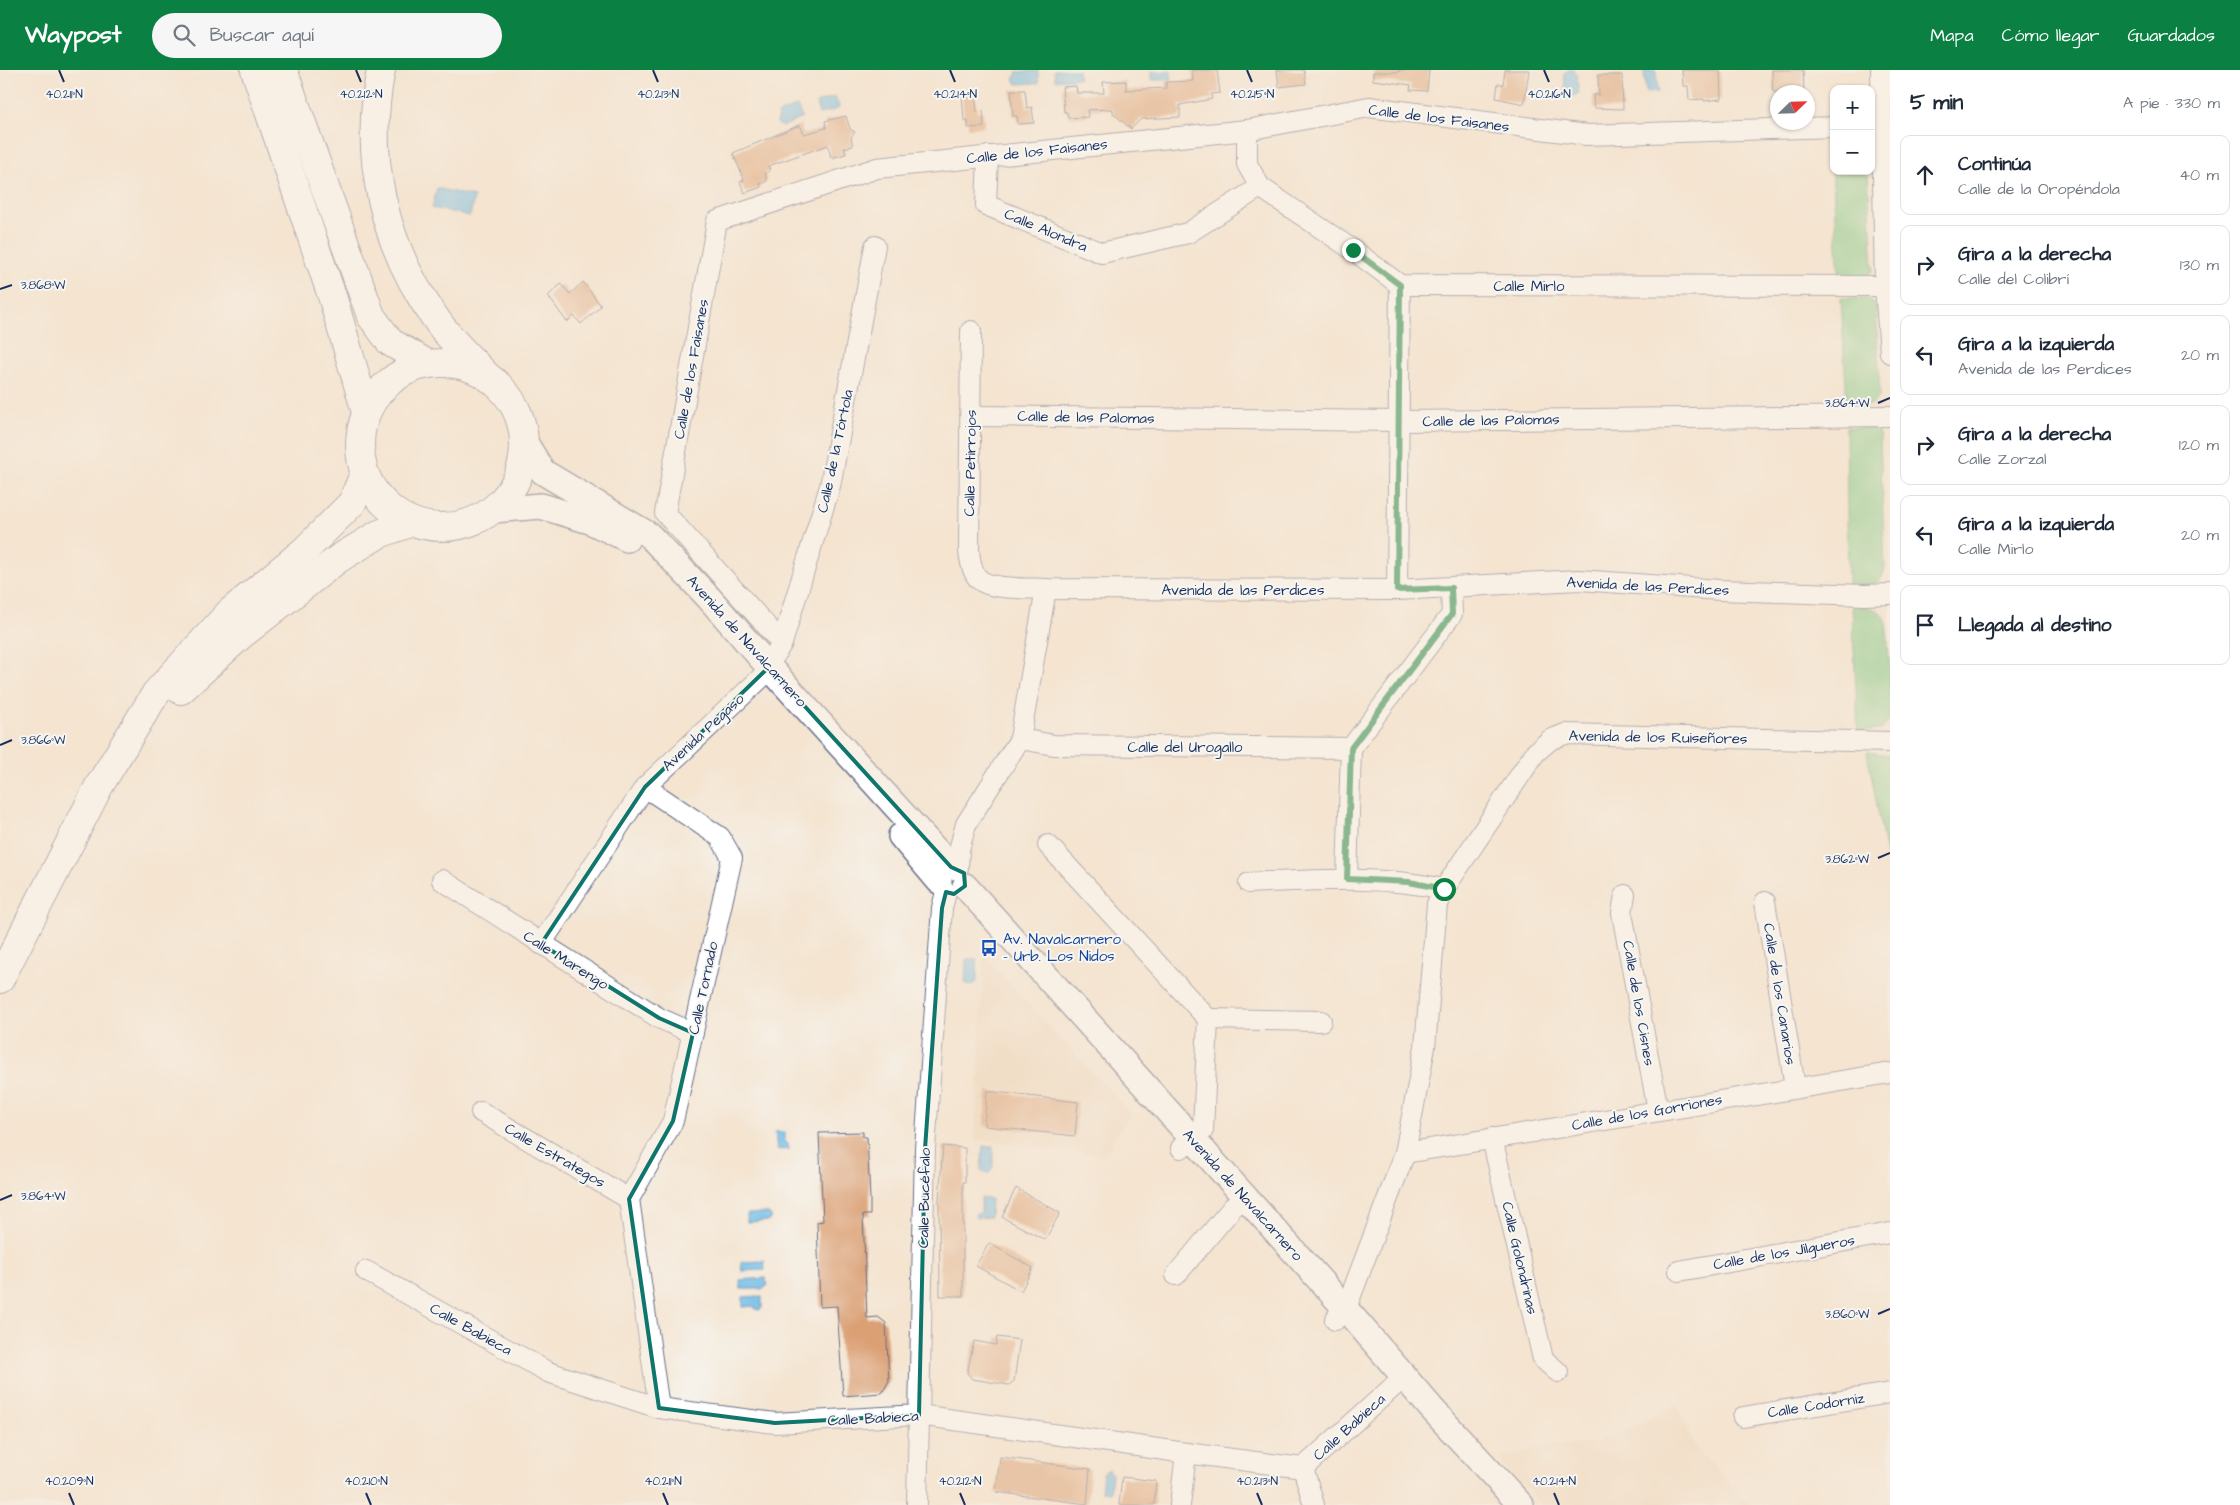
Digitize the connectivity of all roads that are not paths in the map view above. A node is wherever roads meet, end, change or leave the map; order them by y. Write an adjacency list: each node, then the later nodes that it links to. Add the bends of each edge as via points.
1 (255, 70): 18 (main road, via 333,299)
2 (283, 70): 16 (main road, via 371,316 390,342)
3 (381, 70): 17 (main road, via 374,136 379,188 395,245 436,319)
4 (1881, 70): 5 (street)
5 (1886, 100): 6 (street)
6 (1876, 125): 13 (street)
7 (1830, 127): 8 (street, Calle de los Faisanes, via 1587,135 1368,107)
8 (1247, 130): 9 (street, Calle de los Faisanes); 10 (street, via 1247,164)
9 (988, 156): 10 (street, Calle Alondra, via 986,205 1102,253 1188,233); 31 (street, Calle de los Faisanes, via 877,168 717,221 665,514)
10 (1260, 187): 12 (street)
11 (875, 246): 31 (street, Calle de la Tórtola, via 830,486)
12 (1400, 285): 13 (street, Calle Mirlo); 21 (street)
13 (1888, 287): 15 (street)
14 (971, 331): 19 (street, Calle Petirrojos)
15 (1890, 354)
16 (426, 364): 17 (main road, via 447,362 468,366); 18 (main road, via 390,380 376,394)
17 (487, 376): 22 (main road, via 502,388 513,404 521,422)
18 (366, 412): 23 (main road, via 360,432 359,454)
19 (971, 416): 21 (street, Calle de las Palomas); 26 (street, Calle Petirrojos, via 969,551 971,565 979,580)
20 (1890, 416): 21 (street, Calle de las Palomas)
21 (1399, 421): 29 (street)
22 (524, 441): 24 (main road, via 522,467 511,491); 32 (street, Avenida de Navalcarnero, via 543,472 649,535 709,598)
23 (364, 474): 25 (main road, via 375,495 392,511); 36 (main road, via 352,503 305,550 230,612 156,693)
24 (493, 510): 25 (main road, via 475,521 454,527 432,528); 32 (street, Avenida de Navalcarnero, via 541,506 590,521 638,545 657,560)
25 (412, 522): 36 (main road, via 379,534 338,559 240,636 174,696)
26 (991, 585): 28 (street, Avenida de las Perdices)
27 (1451, 588): 29 (street, Avenida de las Perdices); 30 (street, Avenida de las Perdices, via 1579,580 1720,590); 35 (street, via 1452,614)
28 (1046, 589): 29 (street, Avenida de las Perdices); 33 (street)
29 (1397, 590)
30 (1890, 594)
31 (782, 644): 32 (street, Calle de la Tórtola)
32 (766, 672): 37 (street, Avenida Pegaso); 41 (street, Avenida de Navalcarnero)
33 (1020, 739): 35 (street, Calle del Urogallo, via 1063,745); 41 (street, via 966,824)
34 (1890, 742): 43 (street, Avenida de los Ruiseñores, via 1565,734 1550,740 1536,753)
35 (1351, 748): 39 (street)
36 (116, 760): 47 (main road, via 99,786)
37 (645, 787): 46 (street); 50 (street, Calle Tornado, via 720,837 732,858)
38 (1048, 845): 48 (street)
39 (1347, 879): 42 (street); 43 (street, via 1409,882)
40 (442, 880): 46 (street, Calle Marengo)
41 (952, 881): 56 (street, Avenida de Navalcarnero); 69 (street, Calle Bucéfalo, via 942,908 925,1150)
42 (1249, 883)
43 (1444, 889): 57 (street, Avenida de los Ruiseñores, via 1437,904 1425,1048)
44 (1625, 895): 53 (street, Calle de los Cisnes, via 1622,913)
45 (1765, 902): 52 (street, Calle de los Canarios)
46 (541, 944): 50 (street, Calle Marengo, via 659,1018)
47 (0, 979)
48 (1208, 1019): 49 (street); 56 (street, via 1203,1130)
49 (1321, 1022)
50 (693, 1033): 58 (street, Calle Tornado, via 673,1121)
51 (1890, 1073): 52 (street, Calle de los Gorriones)
52 (1795, 1087): 53 (street, Calle de los Gorriones)
53 (1658, 1111): 55 (street, Calle de los Gorriones)
54 (481, 1112): 58 (street, Calle Estrategos)
55 (1492, 1138): 57 (street, Calle de los Gorriones); 65 (street, Calle Golondrinas, via 1543,1359)
56 (1187, 1143): 59 (street, Avenida de Navalcarnero); 64 (street, Avenida de Navalcarnero)
57 (1405, 1153): 64 (street, Avenida de los Ruiseñores, via 1350,1298)
58 (629, 1199): 68 (street)
59 (1233, 1206): 63 (street, Avenida de Navalcarnero); 64 (street, Avenida de Navalcarnero)
60 (1890, 1233): 61 (street, Calle de los Jilgueros)
61 (1679, 1270)
62 (366, 1271): 68 (street, Calle Babieca, via 548,1372)
63 (1176, 1275)
64 (1339, 1313): 66 (street, Avenida de Navalcarnero)
65 (1558, 1372)
66 (1398, 1383): 72 (street, Calle Babieca); 76 (street, Avenida de Navalcarnero); 77 (street, Avenida de Navalcarnero)
67 (1890, 1393): 70 (street, Calle Codorniz)
68 (659, 1408): 69 (street, Calle Babieca, via 775,1424)
69 (919, 1415): 71 (street, Calle Babieca); 73 (street, Calle Bucéfalo)
70 (1743, 1417)
71 (1186, 1453): 72 (street, Calle Babieca); 74 (street)
72 (1303, 1468): 75 (street)
73 (917, 1505)
74 (1180, 1505)
75 (1314, 1505)
76 (1497, 1505)
77 (1520, 1505)

